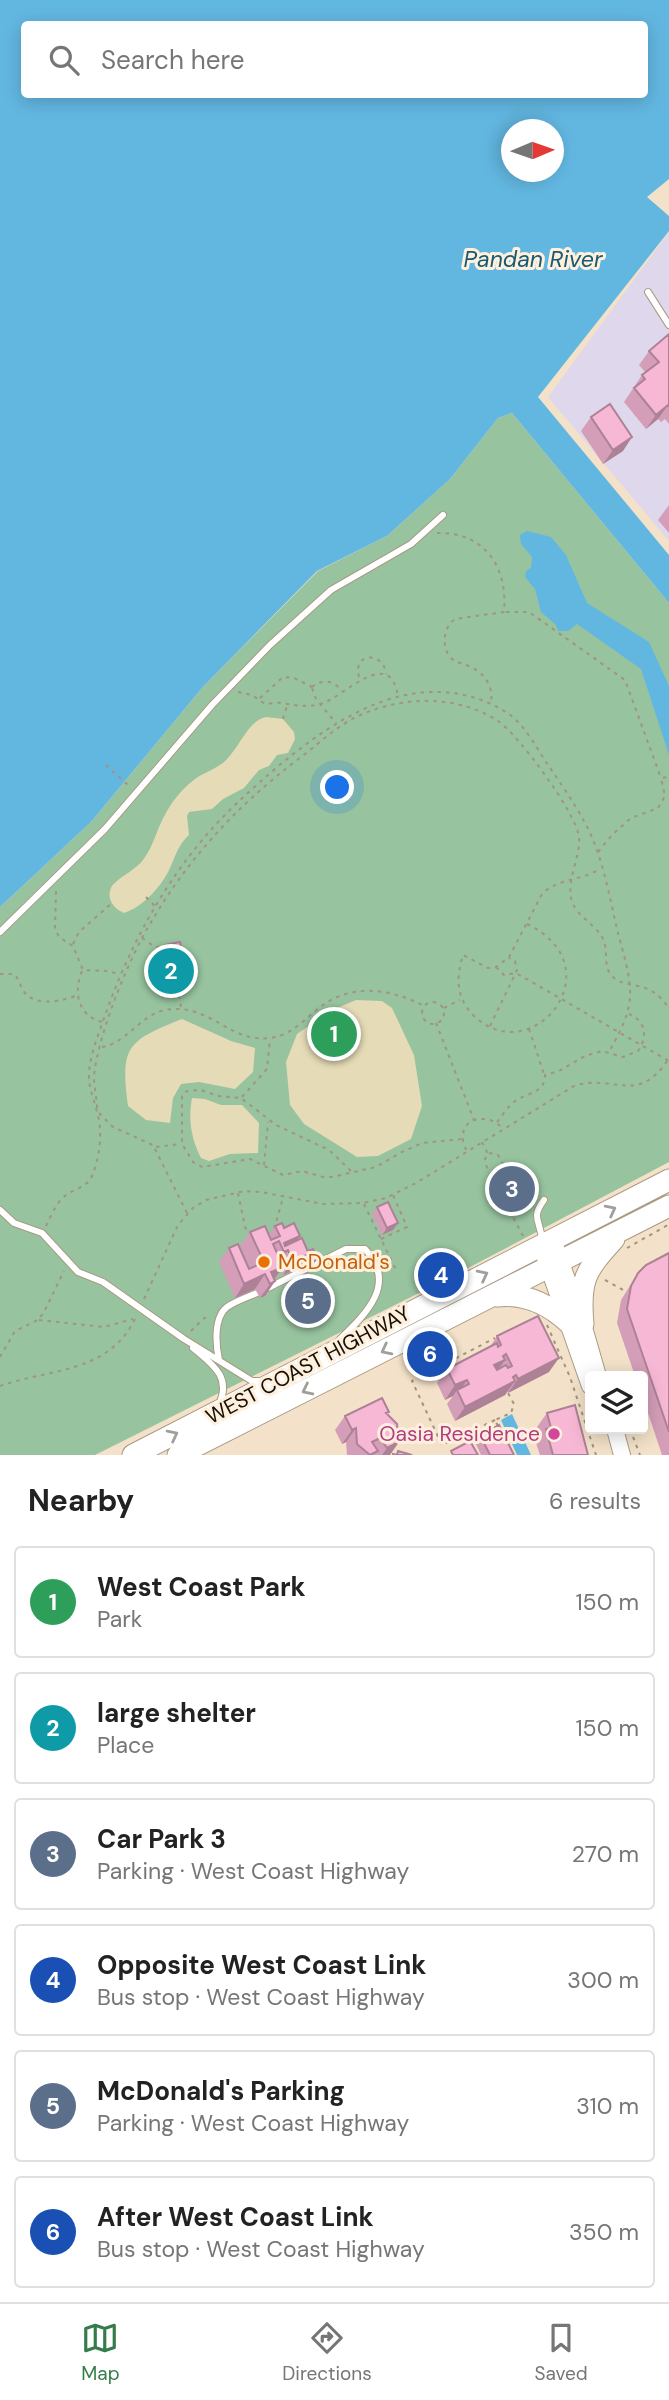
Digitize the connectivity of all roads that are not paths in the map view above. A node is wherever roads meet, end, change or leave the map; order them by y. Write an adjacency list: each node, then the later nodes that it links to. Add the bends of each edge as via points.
1 (648, 292): 2 (lane)
2 (669, 325)
3 (443, 515): 4 (lane, via 411,544 331,590 270,645 105,829)
4 (0, 933)
5 (669, 1180): 10 (highway, WEST COAST HIGHWAY, one-way to 5)
6 (544, 1200): 10 (lane, via 536,1210)
7 (669, 1206): 9 (highway, WEST COAST HIGHWAY)
8 (0, 1210): 14 (lane, via 14,1223 42,1233 78,1272 103,1282)
9 (624, 1239): 11 (highway, WEST COAST HIGHWAY); 13 (highway, via 598,1256 584,1279)
10 (542, 1246): 11 (main road); 15 (highway, WEST COAST HIGHWAY, one-way to 10)
11 (556, 1264): 12 (highway, WEST COAST HIGHWAY); 13 (main road)
12 (491, 1297): 13 (highway, via 523,1296); 24 (highway, WEST COAST HIGHWAY, one-way to 24)
13 (576, 1324): 17 (main road); 18 (main road)
14 (184, 1339): 16 (lane); 20 (lane, via 224,1380)
15 (320, 1359): 16 (lane, via 378,1293 380,1276 365,1249 346,1249 224,1309 215,1341); 19 (highway, WEST COAST HIGHWAY)
16 (219, 1360): 19 (lane, via 252,1381)
17 (587, 1371)
18 (596, 1371)
19 (280, 1380): 20 (highway, WEST COAST HIGHWAY)
20 (214, 1415): 23 (highway, WEST COAST HIGHWAY, one-way to 20)
21 (605, 1434): 25 (main road)
22 (616, 1434): 26 (main road)
23 (133, 1455)
24 (178, 1455)
25 (611, 1455)
26 (622, 1455)

